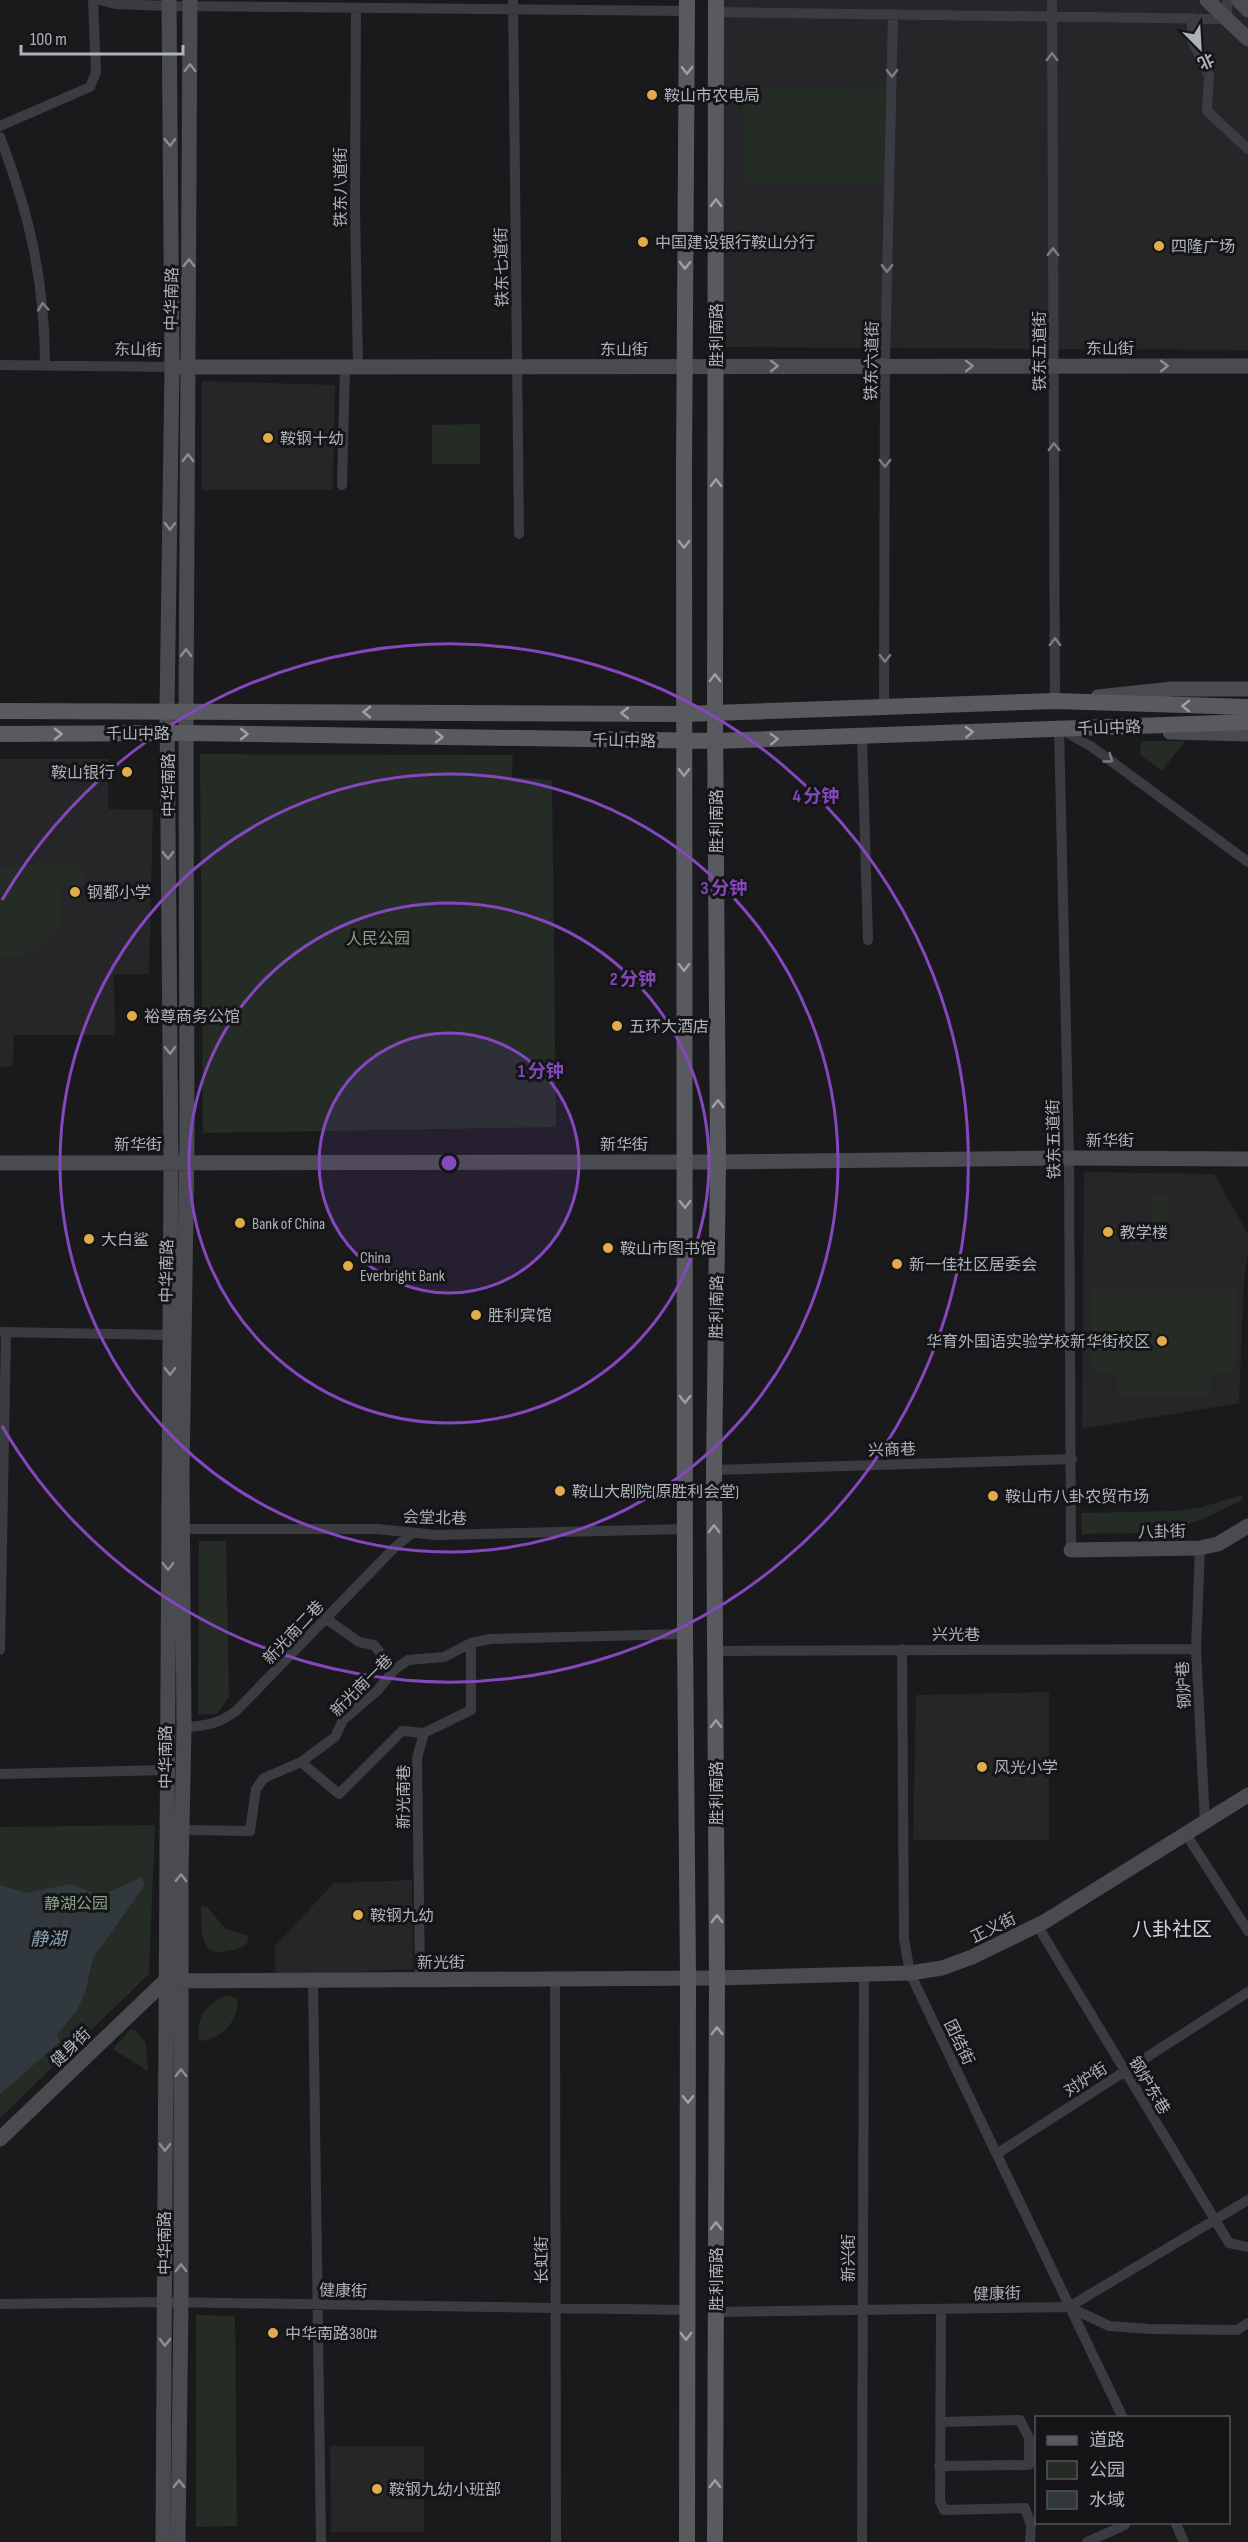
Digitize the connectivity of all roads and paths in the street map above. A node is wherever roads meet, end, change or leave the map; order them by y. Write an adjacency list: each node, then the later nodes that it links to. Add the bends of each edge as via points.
1 (93, 0): 19 (street, via 96,72 90,87)
2 (100, 0): 7 (street, via 116,4)
3 (1052, 0): 15 (street, 铁东五道街)
4 (1207, 0): 17 (main road)
5 (1227, 0): 17 (street)
6 (1238, 0): 13 (main road)
7 (169, 3): 8 (street); 28 (main road, one-way to 28)
8 (190, 3): 12 (street); 32 (main road, 中华南路, one-way to 8)
9 (513, 5): 10 (street); 12 (street); 30 (street, 铁东七道街)
10 (687, 6): 24 (main road, 胜利南路, one-way to 24)
11 (716, 6): 14 (street); 31 (main road, 胜利南路, one-way to 11)
12 (356, 8): 29 (street, 铁东八道街)
13 (1248, 10)
14 (893, 15): 15 (street); 25 (street, 铁东六道街, one-way to 25)
15 (1052, 17): 16 (street); 26 (street, 铁东五道街, one-way to 15)
16 (1192, 18): 17 (street); 21 (street, via 1192,40 1209,76 1207,111)
17 (1227, 19): 18 (main road)
18 (1248, 39)
19 (0, 126)
20 (0, 137): 23 (street, one-way to 20, via 42,291 33,238)
21 (1248, 149)
22 (0, 365): 23 (street, 东山街)
23 (45, 366): 28 (street, 东山街)
24 (684, 366): 30 (main road, 东山街); 31 (main road, 东山街); 42 (main road, 胜利南路, one-way to 42)
25 (885, 366): 26 (main road, 东山街, one-way to 26); 31 (main road, 东山街, one-way to 25); 37 (street, 铁东六道街, one-way to 37)
26 (1054, 366): 27 (main road, 东山街, one-way to 27); 36 (street, 铁东五道街, one-way to 26)
27 (1248, 366)
28 (172, 367): 32 (main road, 东山街); 39 (main road, one-way to 39)
29 (351, 367): 30 (main road, 东山街); 32 (main road, 东山街); 33 (street, 铁东八道街)
30 (518, 367): 34 (street, 铁东七道街)
31 (716, 367): 41 (main road, 胜利南路, one-way to 31)
32 (188, 368): 40 (main road, 中华南路, one-way to 32)
33 (342, 485)
34 (519, 534)
35 (1248, 689): 36 (main road, via 1172,689)
36 (1055, 701): 37 (main road, 千山中路); 43 (main road, 千山中路, one-way to 36)
37 (884, 708): 41 (main road, 千山中路)
38 (0, 711): 39 (main road, 千山中路)
39 (167, 711): 40 (main road, 千山中路); 45 (main road)
40 (186, 712): 42 (main road, 千山中路, one-way to 40); 47 (main road, 中华南路)
41 (715, 712): 42 (main road, 千山中路); 50 (main road, 胜利南路)
42 (684, 714): 49 (main road, 胜利南路)
43 (1247, 719): 44 (main road, 千山中路)
44 (1059, 728): 48 (main road, 千山中路, one-way to 44); 51 (street, one-way to 51, via 1092,747); 53 (street, 铁东五道街)
45 (167, 733): 46 (main road, 千山中路, one-way to 45); 47 (main road, 千山中路); 55 (main road, one-way to 55)
46 (0, 734)
47 (186, 734): 49 (main road, 千山中路, one-way to 49); 55 (main road, 中华南路)
48 (862, 736): 50 (main road, 千山中路, one-way to 48); 52 (street)
49 (684, 741): 50 (main road, 千山中路); 56 (main road, 胜利南路, one-way to 56)
50 (715, 741): 57 (main road, 胜利南路, one-way to 50)
51 (1248, 862)
52 (868, 940)
53 (1069, 1158): 54 (main road, 新华街); 57 (main road, 新华街); 61 (street, 铁东五道街)
54 (1248, 1159)
55 (178, 1162): 56 (main road, 新华街); 58 (main road, 新华街); 60 (main road); 64 (main road, 中华南路)
56 (685, 1162): 57 (main road, 新华街); 65 (main road, 胜利南路, one-way to 65)
57 (718, 1162): 62 (main road, 胜利南路)
58 (0, 1163)
59 (3, 1332): 60 (street); 74 (street)
60 (170, 1335): 80 (main road, one-way to 80)
61 (1072, 1459): 62 (street, 兴商巷); 68 (street, 铁东五道街)
62 (714, 1470): 75 (main road, 胜利南路, one-way to 62)
63 (1248, 1526): 67 (main road, 八卦街, via 1218,1544)
64 (184, 1529): 66 (street, 会堂北巷, via 370,1529); 77 (main road, 中华南路)
65 (685, 1529): 66 (street, 会堂北巷); 70 (main road, 胜利南路)
66 (412, 1533): 69 (street, 新光南二巷)
67 (1200, 1548): 68 (main road, 八卦街); 73 (street, 钢炉巷)
68 (1071, 1550)
69 (325, 1618): 76 (street, via 359,1642 374,1645); 77 (street, 新光南二巷, via 266,1683 225,1720 208,1726)
70 (685, 1634): 71 (street, 新光南一巷, via 490,1639); 90 (main road, 胜利南路)
71 (471, 1644): 76 (street, 新光南一巷, via 444,1657 408,1660); 78 (street, via 471,1710)
72 (902, 1649): 73 (street, 兴光巷); 75 (street, 兴光巷); 88 (street, 团结街, via 904,1939)
73 (1196, 1649): 83 (street, 钢炉巷)
74 (0, 1650)
75 (715, 1651): 91 (main road, 胜利南路, one-way to 75)
76 (394, 1670): 79 (street, 新光南一巷, via 377,1691 343,1720 335,1737)
77 (184, 1727): 84 (main road, 中华南路)
78 (424, 1733): 79 (street, via 402,1731 339,1794); 93 (street, 新光南巷, via 417,1758)
79 (301, 1762): 84 (street, 新光南一巷, via 264,1778 256,1789 250,1831)
80 (167, 1770): 81 (street); 94 (main road)
81 (0, 1774)
82 (1248, 1795): 83 (main road, 正义街)
83 (1205, 1821): 85 (main road, 正义街)
84 (183, 1830): 94 (main road, 中华南路, one-way to 84)
85 (1186, 1834): 86 (main road, 正义街); 87 (street)
86 (1037, 1925): 88 (main road, 正义街, via 972,1957 942,1968); 97 (street, 钢炉东巷)
87 (1248, 1931)
88 (910, 1973): 89 (main road, 正义街); 99 (street, 团结街)
89 (864, 1974): 91 (main road, 正义街); 111 (street, 新兴街)
90 (688, 1978): 91 (main road, 新光街); 92 (main road, 新光街); 110 (main road, 胜利南路, one-way to 110)
91 (717, 1978): 112 (main road, 胜利南路, one-way to 91)
92 (555, 1979): 93 (main road, 新光街); 108 (street, 长虹街)
93 (420, 1980): 95 (main road, 新光街)
94 (173, 1981): 95 (main road, 新光街); 98 (main road, 健身街); 103 (main road, 中华南路, one-way to 103, via 165,2026); 104 (main road, 中华南路, one-way to 94)
95 (313, 1981): 106 (street)
96 (1248, 1992): 97 (street, 对炉街)
97 (1125, 2071): 99 (street, 对炉街); 101 (street, 钢炉东巷)
98 (0, 2139)
99 (998, 2153): 107 (street, 团结街)
100 (1248, 2200): 101 (street, 健康街)
101 (1215, 2220): 102 (street, 钢炉东巷, via 1229,2243); 107 (street, 健康街)
102 (1248, 2247)
103 (165, 2302): 104 (street, 健康街); 105 (street, 健康街); 119 (main road, 中华南路, one-way to 119)
104 (182, 2303): 106 (street, 健康街); 120 (main road, 中华南路, one-way to 104)
105 (0, 2304)
106 (319, 2305): 108 (street, 健康街); 121 (street)
107 (1069, 2307): 109 (street, 健康街); 113 (street, via 1109,2326 1237,2330); 114 (street, 团结街)
108 (556, 2308): 110 (street, 健康街); 122 (street, 长虹街)
109 (941, 2309): 111 (street, 健康街); 115 (street)
110 (686, 2310): 123 (main road, 胜利南路, one-way to 123)
111 (863, 2310): 112 (street, 健康街); 125 (street, 新兴街)
112 (716, 2312): 124 (main road, 胜利南路, one-way to 112)
113 (1248, 2323)
114 (1122, 2416)
115 (940, 2422): 116 (street); 116 (street, via 1020,2420 1029,2438 1029,2465)
116 (939, 2466): 126 (street, via 940,2502 944,2510 1025,2508 1031,2525)
117 (1175, 2524): 128 (street)
118 (1125, 2525): 127 (street)
119 (163, 2542)
120 (178, 2542)
121 (321, 2542)
122 (556, 2542)
123 (687, 2542)
124 (715, 2542)
125 (862, 2542)
126 (1030, 2542)
127 (1088, 2542)
128 (1184, 2542)

